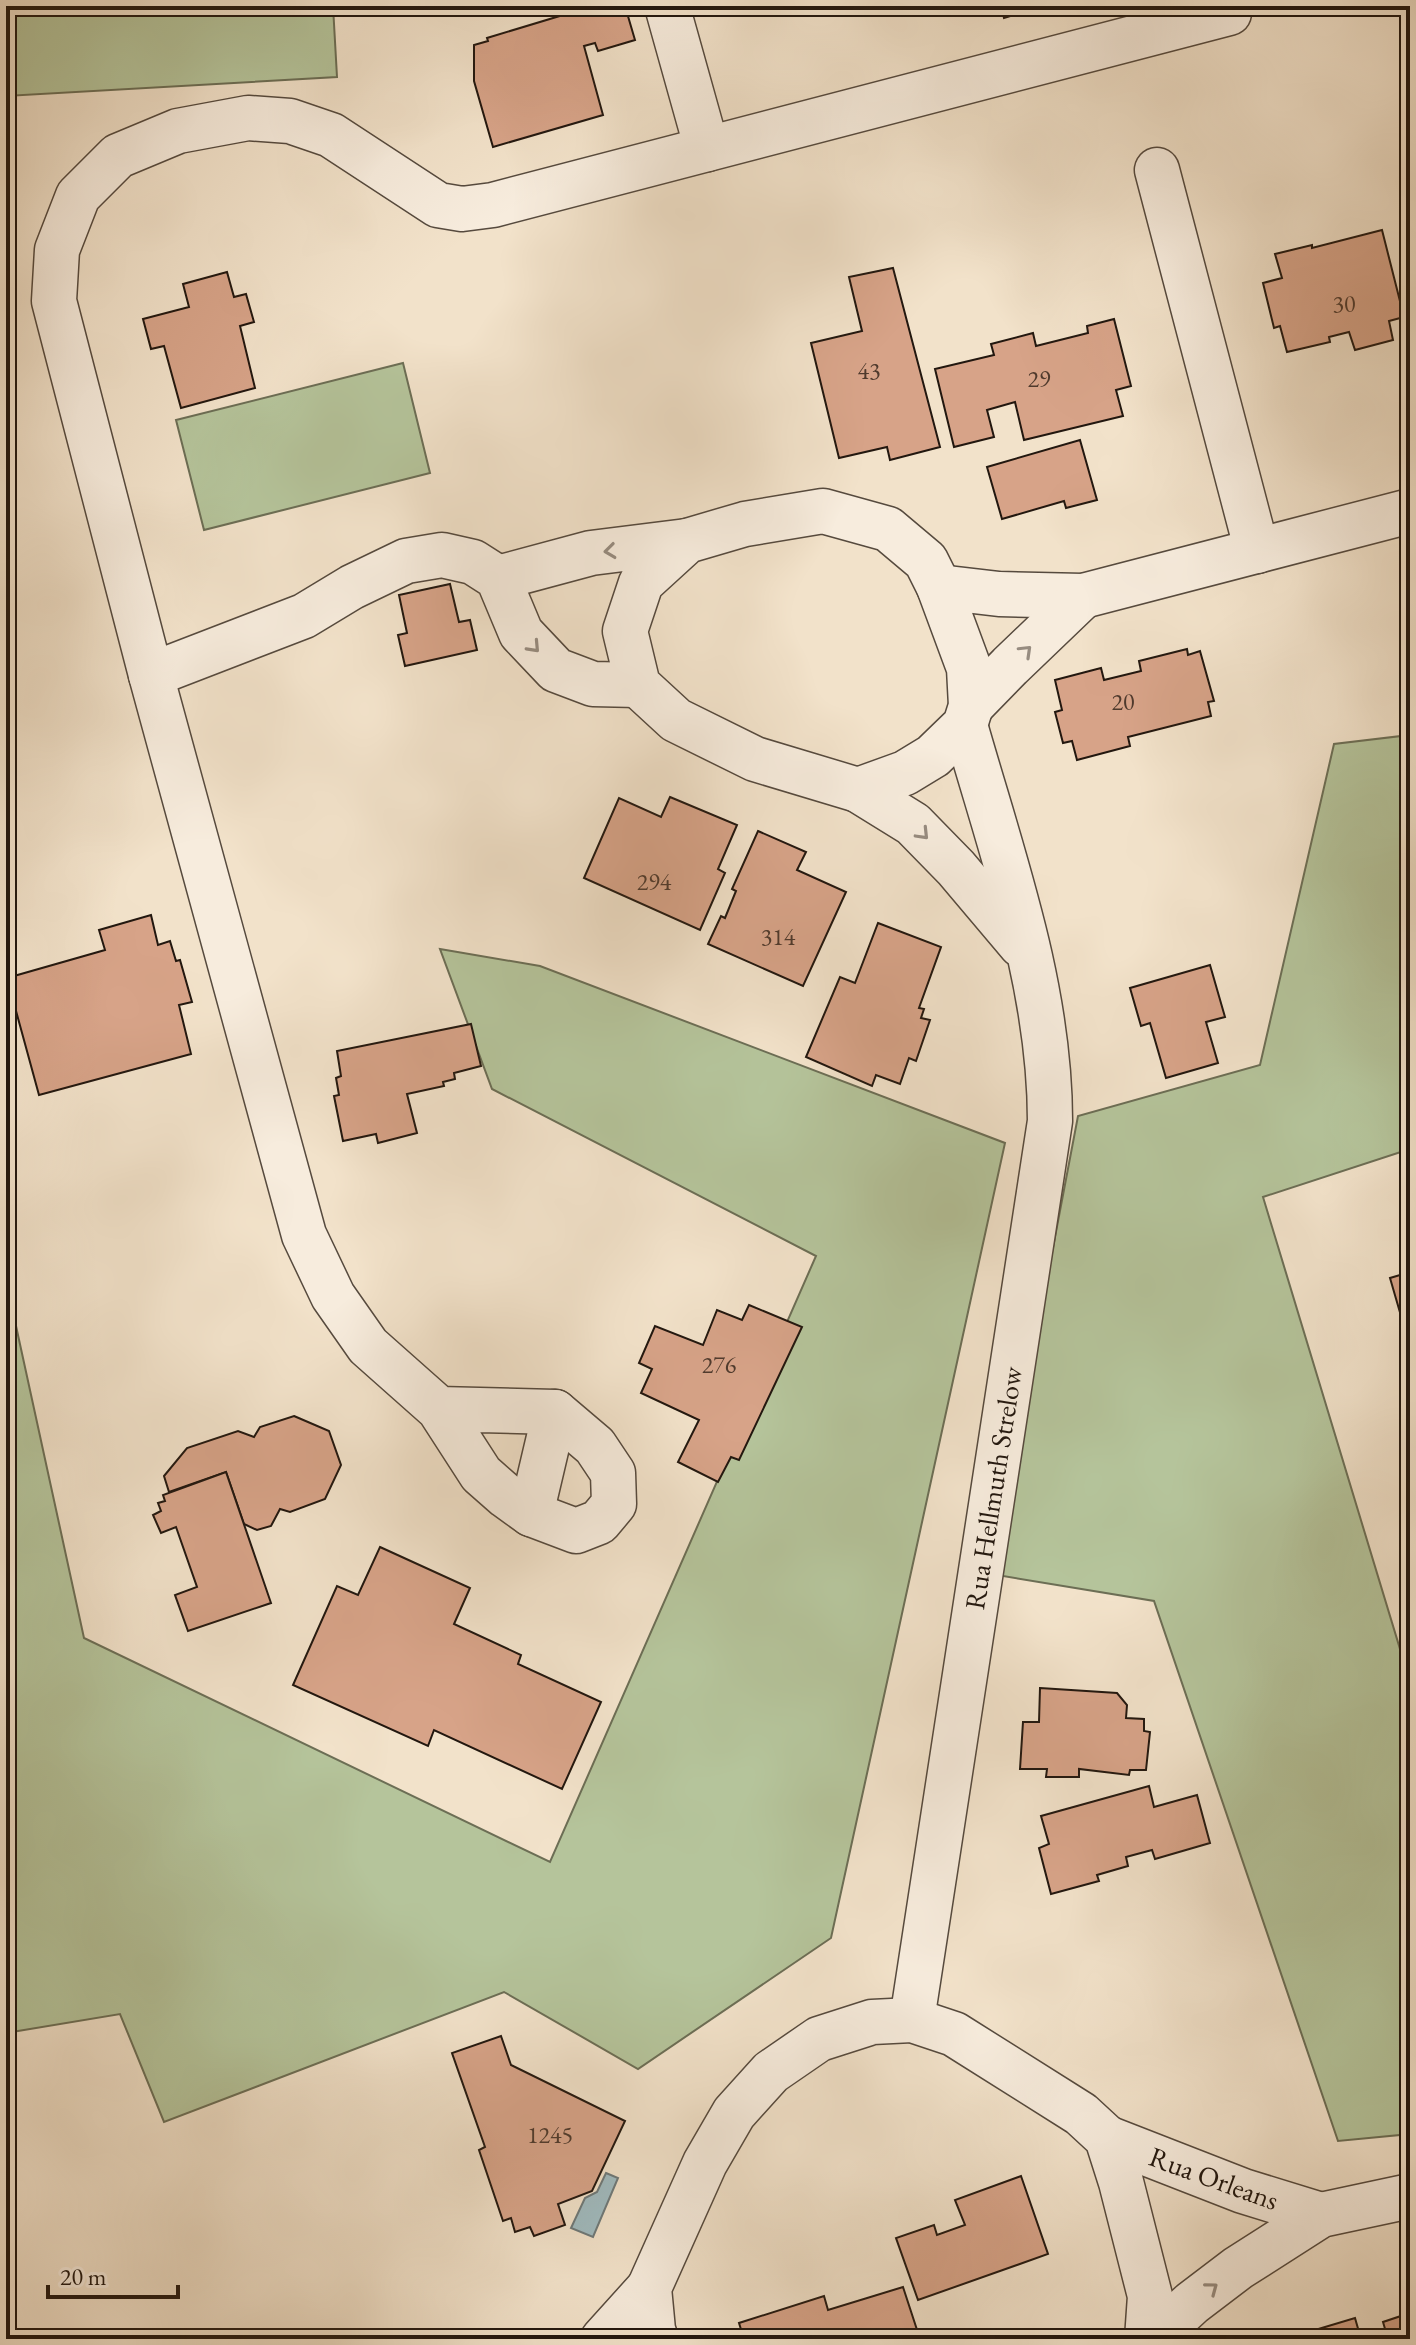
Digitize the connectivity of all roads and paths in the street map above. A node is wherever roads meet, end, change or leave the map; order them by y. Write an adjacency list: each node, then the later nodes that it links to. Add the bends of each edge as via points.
1 (667, 6): 3 (street)
2 (1227, 6): 3 (street, via 1229,13)
3 (707, 149): 11 (street, via 462,209 438,205 331,135 290,121 248,118 178,131 118,156 78,196 57,250 54,301)
4 (1157, 170): 7 (street)
5 (1410, 511): 7 (street)
6 (687, 541): 8 (street, Rua Hellmuth Strelow, one-way to 8, via 591,553); 9 (street, Rua Hellmuth Strelow, via 745,524 823,511 888,529 926,561); 12 (street, via 641,583 625,631)
7 (1257, 551): 10 (street)
8 (498, 578): 11 (street, via 473,562 442,555 406,561 304,616); 12 (street, one-way to 12, via 521,633 556,670 593,684)
9 (939, 587): 10 (street); 13 (street, Rua Hellmuth Strelow, via 969,668)
10 (1083, 596): 13 (street, one-way to 10, via 1010,666)
11 (151, 675): 16 (street, via 304,1235 333,1296 368,1346)
12 (638, 685): 14 (street, via 676,720 755,759)
13 (968, 716): 14 (street, via 933,756); 15 (street, Rua Hellmuth Strelow)
14 (858, 790): 15 (street, one-way to 15, via 913,824)
15 (1031, 956): 19 (street, Rua Hellmuth Strelow, via 1050,1077 1050,1121)
16 (439, 1409): 17 (street); 18 (street, via 481,1474)
17 (555, 1412): 18 (street); 18 (street, via 595,1446 613,1473 614,1504 599,1522 576,1531)
18 (531, 1514)
19 (912, 2020): 20 (street, via 954,2034 1081,2114); 23 (street, via 872,2022 819,2039 769,2074 734,2113 705,2163)
20 (1107, 2138): 22 (street, Rua Orleans); 26 (street, via 1150,2296)
21 (1410, 2196): 22 (street, Rua Orleans)
22 (1321, 2215): 27 (street, Rua Orleans, one-way to 22, via 1238,2268)
23 (649, 2288): 24 (street); 25 (street)
24 (603, 2339)
25 (656, 2339)
26 (1147, 2339)
27 (1153, 2339)

